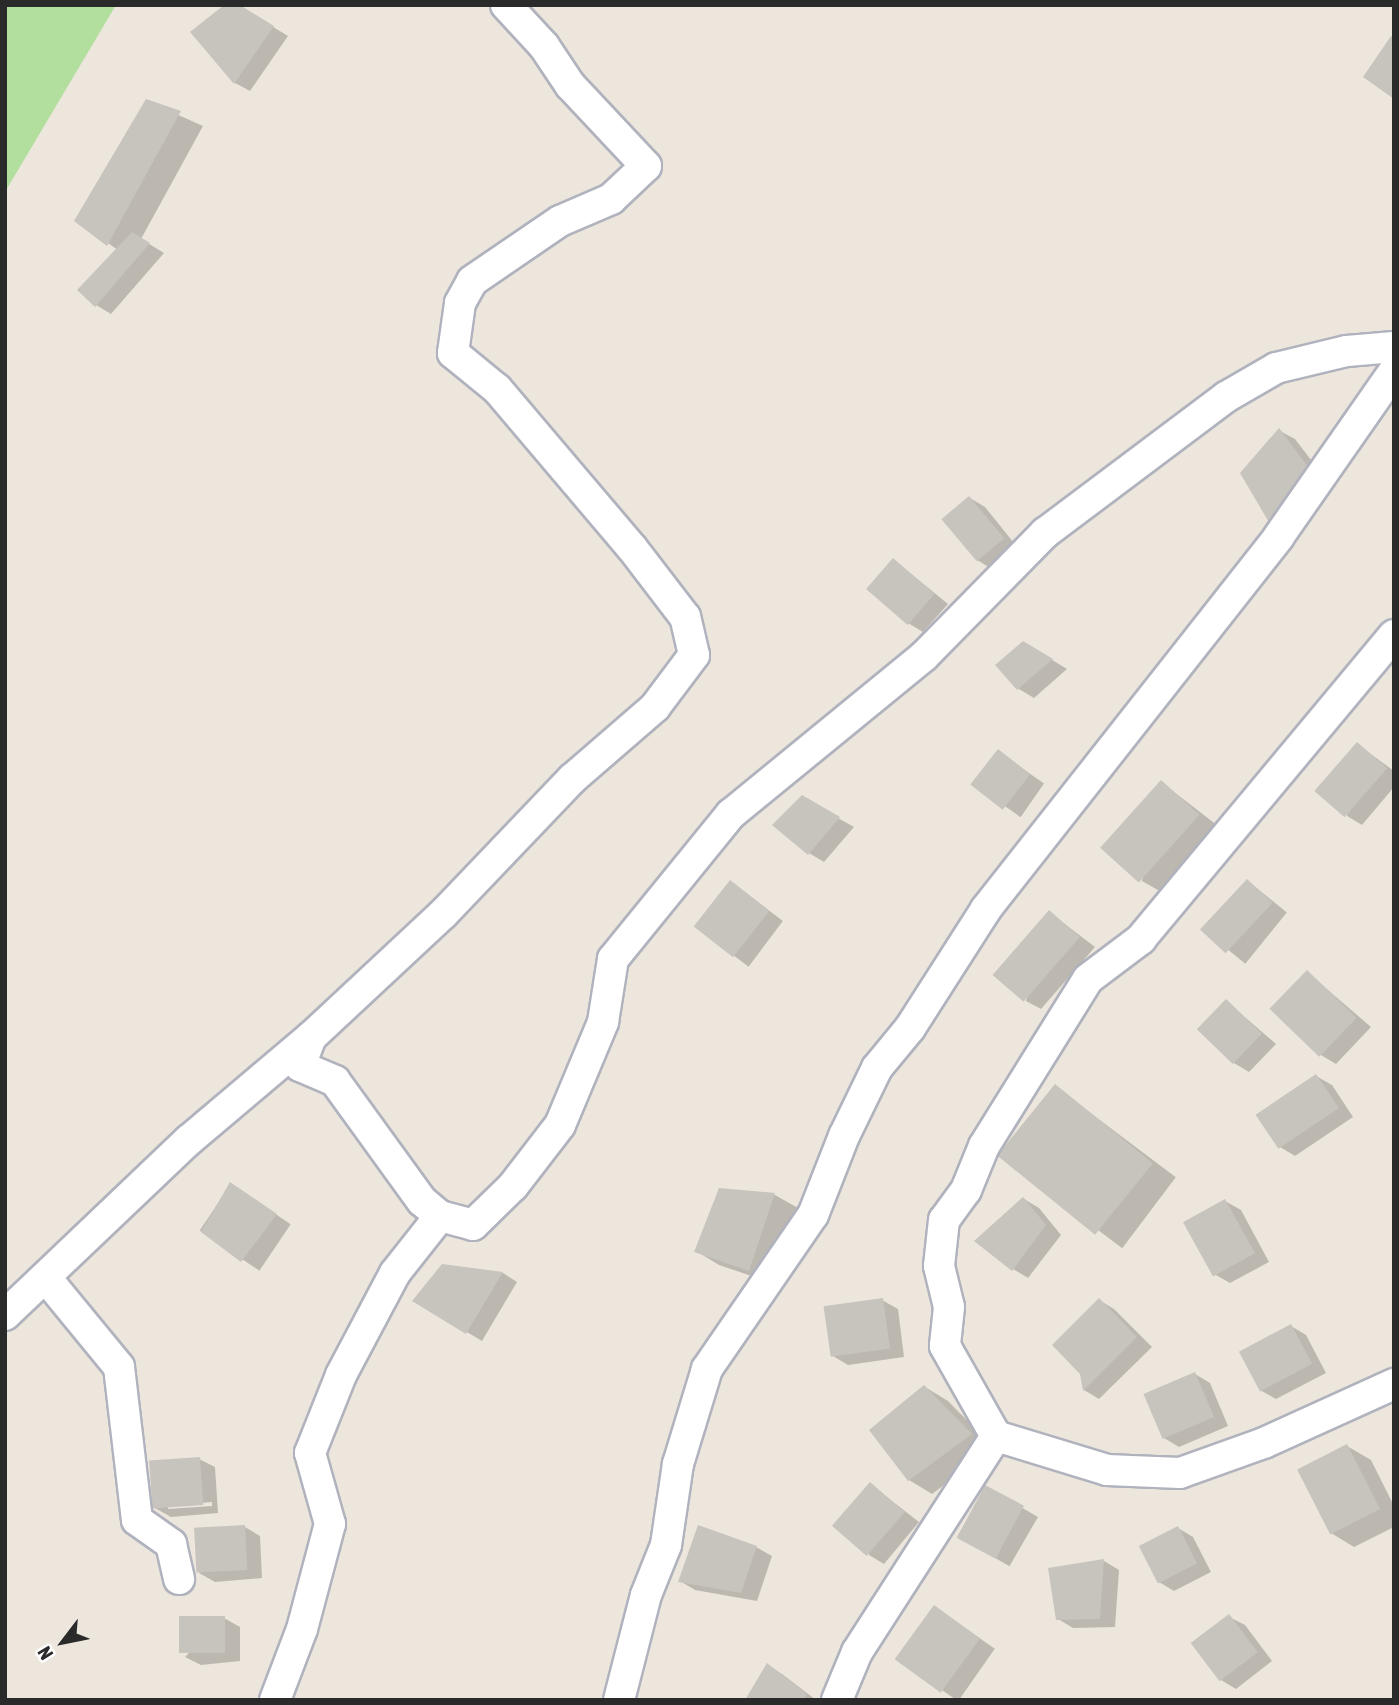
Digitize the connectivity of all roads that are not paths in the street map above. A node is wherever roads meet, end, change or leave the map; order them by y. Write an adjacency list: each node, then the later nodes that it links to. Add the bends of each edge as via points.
1 (506, 5): 5 (street, via 544,46 570,85 646,166 611,199 561,221 472,281 460,303 453,353 497,389 632,548 685,617 694,655 655,707 572,779 443,914)
2 (1394, 347): 6 (street, via 1347,351 1276,368 1226,397 1061,519 924,656 731,814 613,959 603,1022 560,1125 513,1186 473,1225)
3 (1394, 370): 13 (street, via 1279,536 986,909 910,1028 877,1068 813,1215 707,1369 681,1450 666,1545 646,1595)
4 (1394, 635): 10 (street, via 1140,939 1088,979 984,1146 966,1190 944,1220 939,1266 949,1307 945,1346)
5 (311, 1037): 6 (street, via 300,1066 335,1081 422,1201); 7 (street, via 180,1148)
6 (440, 1216): 12 (street, via 395,1273 341,1374 310,1453 330,1524 302,1629)
7 (46, 1278): 8 (street); 11 (street, via 119,1367 137,1520 171,1544)
8 (5, 1315)
9 (1394, 1384): 10 (street, via 1264,1443 1180,1473 1107,1470)
10 (996, 1436): 14 (street, via 857,1652)
11 (179, 1579)
12 (275, 1700)
13 (619, 1700)
14 (837, 1700)

